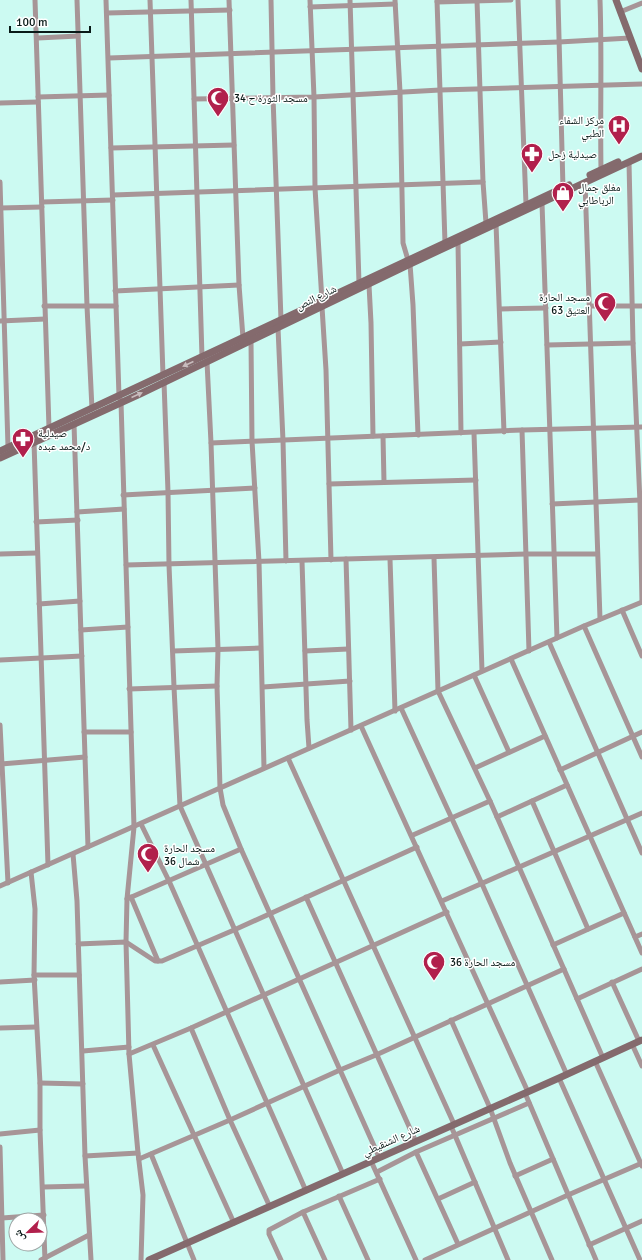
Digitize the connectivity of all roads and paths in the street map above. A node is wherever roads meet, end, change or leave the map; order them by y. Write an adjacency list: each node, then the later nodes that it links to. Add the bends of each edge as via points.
1 (36, 0): 27 (street)
2 (77, 0): 26 (street)
3 (106, 0): 25 (street)
4 (150, 0): 23 (street)
5 (191, 0): 21 (street)
6 (229, 0): 22 (street)
7 (271, 0): 37 (street)
8 (310, 0): 20 (street)
9 (350, 0): 19 (street)
10 (511, 0): 16 (street)
11 (518, 0): 31 (street)
12 (558, 0): 30 (street)
13 (600, 0): 29 (street)
14 (616, 0): 24 (main road)
15 (437, 1): 16 (street); 33 (street)
16 (477, 1): 32 (street)
17 (395, 2): 19 (street); 34 (street)
18 (642, 3): 24 (street)
19 (350, 6): 20 (street); 35 (street)
20 (310, 7): 36 (street)
21 (192, 10): 22 (street); 23 (street); 39 (street)
22 (230, 10): 38 (street)
23 (150, 12): 25 (street); 40 (street)
24 (620, 12): 28 (main road)
25 (107, 13): 41 (street)
26 (78, 36): 27 (street); 52 (street)
27 (38, 38): 57 (street)
28 (630, 38): 29 (street); 42 (main road)
29 (602, 40): 30 (street); 44 (street)
30 (559, 42): 31 (street); 46 (street)
31 (520, 44): 32 (street); 45 (street)
32 (479, 45): 33 (street); 47 (street)
33 (439, 46): 34 (street); 48 (street)
34 (398, 48): 35 (street); 49 (street)
35 (351, 50): 36 (street); 51 (street)
36 (312, 52): 37 (street); 54 (street)
37 (272, 53): 38 (street); 53 (street)
38 (231, 54): 39 (street); 55 (street)
39 (193, 56): 40 (street); 56 (street)
40 (152, 57): 41 (street); 60 (street)
41 (109, 58): 50 (street)
42 (642, 69)
43 (642, 84): 44 (street)
44 (600, 85): 46 (street); 66 (street)
45 (522, 87): 46 (street); 47 (street); 83 (street)
46 (560, 87): 74 (street)
47 (481, 89): 48 (street); 68 (street)
48 (440, 90): 49 (street); 71 (street)
49 (400, 92): 51 (street); 70 (street)
50 (109, 95): 52 (street); 62 (street)
51 (353, 95): 54 (street); 72 (street)
52 (80, 96): 57 (street); 80 (street)
53 (273, 97): 54 (street); 55 (street); 75 (street)
54 (314, 97): 73 (street)
55 (233, 98): 56 (street); 59 (street)
56 (194, 99): 61 (street)
57 (38, 100): 58 (street); 82 (street)
58 (0, 103)
59 (234, 145): 61 (street); 76 (street)
60 (155, 146): 61 (street); 62 (street); 78 (street)
61 (196, 146): 77 (street)
62 (111, 148): 79 (street)
63 (642, 151): 66 (main road, شارع النص)
64 (642, 156): 65 (main road, شارع النص)
65 (629, 162): 69 (main road, شارع النص); 101 (street)
66 (601, 169): 74 (main road, شارع النص)
67 (0, 182): 84 (street)
68 (483, 182): 71 (street); 85 (street)
69 (585, 182): 81 (main road, شارع النص); 100 (street)
70 (401, 184): 71 (street); 72 (street); 89 (street, via 403,243)
71 (444, 184): 88 (street)
72 (355, 186): 73 (street); 90 (street)
73 (315, 188): 75 (street); 96 (street)
74 (563, 188): 83 (main road, شارع النص)
75 (276, 190): 76 (street); 106 (street)
76 (237, 191): 77 (street); 91 (street)
77 (197, 192): 78 (street); 93 (street)
78 (157, 193): 79 (street); 94 (street)
79 (113, 198): 80 (street); 95 (street)
80 (84, 200): 82 (street); 98 (street)
81 (542, 203): 86 (main road, شارع النص); 103 (street)
82 (42, 204): 84 (street); 97 (street)
83 (526, 204): 85 (main road, شارع النص)
84 (0, 208): 107 (street)
85 (486, 223): 88 (main road, شارع النص)
86 (496, 224): 87 (main road, شارع النص); 104 (street)
87 (458, 242): 89 (main road, شارع النص); 113 (street)
88 (445, 243): 89 (main road, شارع النص)
89 (409, 262): 90 (main road, شارع النص); 92 (main road, شارع النص); 129 (street)
90 (359, 283): 96 (main road, شارع النص)
91 (239, 285): 93 (street); 109 (street)
92 (369, 285): 96 (main road, شارع النص); 130 (street)
93 (199, 286): 94 (street); 116 (street)
94 (160, 288): 95 (street); 117 (street)
95 (115, 290): 99 (street)
96 (322, 304): 106 (main road, شارع النص); 108 (main road, شارع النص); 132 (street)
97 (44, 306): 98 (street); 105 (street)
98 (86, 306): 99 (street); 119 (street)
99 (116, 306): 118 (street)
100 (590, 306): 101 (street); 115 (street)
101 (633, 306): 102 (street); 112 (street)
102 (642, 306)
103 (546, 308): 104 (street); 114 (street)
104 (500, 309): 111 (street)
105 (45, 319): 107 (street); 121 (street)
106 (280, 320): 109 (main road, شارع النص)
107 (2, 321): 137 (street)
108 (278, 328): 110 (main road, شارع النص); 134 (street)
109 (243, 338): 116 (main road, شارع النص)
110 (251, 341): 116 (main road, شارع النص); 133 (street)
111 (501, 342): 113 (street); 126 (street)
112 (633, 343): 115 (street); 123 (street)
113 (460, 344): 127 (street)
114 (547, 345): 115 (street); 125 (street)
115 (590, 345): 122 (street)
116 (205, 360): 117 (main road, شارع النص); 136 (street)
117 (164, 379): 118 (main road, شارع النص); 145 (street)
118 (120, 399): 119 (main road, شارع النص); 120 (main road, شارع النص); 146 (street)
119 (92, 408): 121 (main road, شارع النص)
120 (74, 424): 135 (main road, شارع النص); 151 (street)
121 (49, 428): 137 (main road, شارع النص)
122 (593, 428): 123 (street); 125 (street); 147 (street)
123 (639, 428): 148 (street)
124 (522, 430): 125 (street); 126 (street); 156 (street)
125 (549, 430): 149 (street)
126 (504, 432): 128 (street)
127 (462, 433): 128 (street); 129 (street)
128 (474, 433): 140 (street)
129 (418, 435): 131 (street)
130 (373, 436): 131 (street); 132 (street)
131 (383, 436): 141 (street)
132 (327, 438): 134 (street); 142 (street)
133 (252, 441): 134 (street); 136 (street); 143 (street)
134 (283, 441): 164 (street)
135 (34, 442): 139 (main road, شارع النص); 153 (street)
136 (211, 443): 144 (street)
137 (8, 447): 138 (main road, شارع النص)
138 (0, 451)
139 (0, 458)
140 (476, 480): 141 (street); 159 (street)
141 (384, 482): 142 (street)
142 (329, 484): 163 (street)
143 (255, 488): 144 (street); 166 (street)
144 (212, 490): 145 (street); 167 (street)
145 (168, 492): 146 (street); 168 (street)
146 (123, 495): 150 (street)
147 (596, 502): 148 (street); 149 (street); 158 (street)
148 (641, 502): 171 (street)
149 (552, 504): 157 (street)
150 (124, 509): 151 (street); 169 (street)
151 (78, 512): 152 (street)
152 (78, 520): 153 (street); 170 (street)
153 (36, 522): 154 (street)
154 (37, 553): 155 (street); 172 (street)
155 (0, 554)
156 (526, 554): 157 (street); 159 (street); 185 (street)
157 (553, 554): 158 (street); 178 (street)
158 (597, 554): 174 (street)
159 (479, 556): 160 (street); 191 (street)
160 (434, 558): 162 (street); 199 (street)
161 (346, 559): 162 (street); 163 (street); 182 (street)
162 (390, 559): 201 (street)
163 (331, 560): 165 (street)
164 (286, 561): 165 (street); 166 (street)
165 (302, 561): 184 (street)
166 (259, 562): 167 (street); 180 (street)
167 (215, 563): 168 (street); 181 (street)
168 (169, 565): 169 (street); 183 (street)
169 (126, 566): 176 (street)
170 (80, 601): 172 (street); 177 (street)
171 (642, 602): 173 (street)
172 (39, 604): 188 (street)
173 (622, 610): 174 (street); 187 (street)
174 (600, 619): 175 (street)
175 (584, 626): 178 (street); 209 (street)
176 (128, 627): 177 (street); 198 (street)
177 (81, 630): 186 (street)
178 (557, 638): 179 (street)
179 (549, 642): 185 (street); 212 (street)
180 (260, 648): 181 (street); 197 (street)
181 (218, 649): 183 (street); 195 (street)
182 (348, 649): 184 (street); 193 (street)
183 (173, 651): 196 (street)
184 (305, 651): 194 (street)
185 (529, 651): 189 (street)
186 (82, 656): 188 (street); 205 (street)
187 (642, 656)
188 (41, 658): 190 (street); 216 (street)
189 (511, 659): 191 (street); 208 (street)
190 (0, 660)
191 (482, 671): 192 (street)
192 (474, 675): 199 (street); 211 (street)
193 (350, 682): 194 (street); 204 (street)
194 (306, 684): 197 (street); 210 (street)
195 (217, 686): 196 (street); 222 (street)
196 (174, 687): 198 (street); 225 (street)
197 (263, 687): 218 (street)
198 (129, 689): 206 (street)
199 (438, 691): 200 (street); 219 (street)
200 (401, 708): 201 (street); 229 (street)
201 (395, 711): 203 (street)
202 (0, 725): 217 (street)
203 (362, 726): 204 (street); 233 (street)
204 (352, 730): 210 (street)
205 (84, 732): 206 (street); 213 (street)
206 (131, 732): 232 (street)
207 (642, 732): 209 (street)
208 (545, 736): 211 (street); 220 (street)
209 (633, 736): 212 (street); 214 (street)
210 (309, 748): 215 (street)
211 (509, 752): 219 (street)
212 (597, 753): 220 (street); 230 (street)
213 (85, 757): 216 (street); 235 (street)
214 (642, 757)
215 (288, 758): 218 (street); 245 (street)
216 (44, 761): 217 (street); 241 (street)
217 (1, 764): 227 (street)
218 (264, 768): 222 (street)
219 (475, 768): 223 (street)
220 (560, 770): 221 (street)
221 (566, 785): 224 (street); 234 (street)
222 (220, 788): 225 (street); 237 (street, via 223,805)
223 (490, 801): 228 (street); 229 (street)
224 (532, 801): 228 (street); 238 (street)
225 (180, 806): 231 (street); 242 (street)
226 (642, 813): 230 (street)
227 (2, 815): 247 (street)
228 (497, 817): 243 (street)
229 (452, 818): 233 (street); 248 (street)
230 (627, 820): 234 (street); 239 (street)
231 (141, 824): 232 (street); 246 (street)
232 (134, 827): 235 (street); 251 (street)
233 (413, 836): 236 (street)
234 (590, 836): 238 (street); 255 (street)
235 (88, 847): 240 (street)
236 (417, 847): 245 (street); 252 (street)
237 (241, 849): 242 (street); 254 (street)
238 (554, 852): 243 (street); 256 (street)
239 (642, 853)
240 (73, 854): 241 (street); 261 (street)
241 (48, 865): 244 (street)
242 (205, 865): 246 (street); 257 (street)
243 (519, 867): 248 (street); 263 (street)
244 (31, 872): 247 (street); 271 (street, via 35,909)
245 (344, 880): 250 (street); 262 (street)
246 (169, 881): 251 (street); 264 (street)
247 (8, 883): 249 (street)
248 (482, 884): 252 (street); 275 (street)
249 (0, 886)
250 (306, 897): 254 (street); 267 (street)
251 (129, 898): 260 (street); 266 (street)
252 (442, 901): 253 (street)
253 (446, 912): 262 (street); 278 (street)
254 (270, 913): 257 (street); 272 (street)
255 (624, 913): 256 (street); 259 (street)
256 (588, 929): 263 (street)
257 (234, 930): 264 (street); 276 (street)
258 (642, 934): 259 (street)
259 (635, 937): 265 (street)
260 (126, 942): 261 (street); 266 (street); 288 (street)
261 (78, 944): 270 (street)
262 (373, 945): 267 (street); 284 (street)
263 (553, 945): 269 (street)
264 (197, 946): 266 (street); 279 (street)
265 (642, 953)
266 (158, 961)
267 (335, 963): 272 (street); 291 (street)
268 (642, 969): 274 (street)
269 (564, 970): 275 (street); 277 (street)
270 (79, 975): 271 (street); 289 (street)
271 (35, 978): 273 (street); 281 (street)
272 (299, 979): 276 (street); 295 (street)
273 (0, 982)
274 (612, 982): 277 (street); 285 (street)
275 (527, 986): 278 (street); 296 (street)
276 (263, 995): 279 (street); 300 (street)
277 (577, 998): 292 (street)
278 (488, 1003): 280 (street); 301 (street)
279 (227, 1012): 283 (street); 302 (street)
280 (451, 1020): 284 (street); 304 (street)
281 (36, 1026): 282 (street); 298 (street)
282 (0, 1028)
283 (191, 1028): 287 (street); 306 (street)
284 (415, 1036): 291 (street); 307 (street)
285 (641, 1040): 286 (main road, شارع الشنقيطي)
286 (632, 1044): 292 (main road, شارع الشنقيطي); 294 (street)
287 (153, 1045): 290 (street); 310 (street)
288 (129, 1047): 289 (street); 290 (street)
289 (83, 1051): 299 (street)
290 (129, 1054): 317 (street)
291 (376, 1055): 295 (street); 312 (street)
292 (603, 1058): 293 (main road, شارع الشنقيطي)
293 (595, 1062): 296 (main road, شارع الشنقيطي); 321 (street)
294 (642, 1066)
295 (340, 1070): 300 (street); 318 (street)
296 (566, 1075): 297 (main road, شارع الشنقيطي)
297 (558, 1078): 301 (main road, شارع الشنقيطي); 326 (street)
298 (40, 1083): 299 (street); 308 (street)
299 (83, 1084): 316 (street)
300 (305, 1086): 302 (street); 323 (street)
301 (527, 1093): 303 (street); 304 (main road, شارع الشنقيطي)
302 (268, 1103): 306 (street); 331 (street)
303 (529, 1103): 305 (street); 319 (street)
304 (490, 1108): 305 (street); 307 (main road, شارع الشنقيطي)
305 (494, 1118): 311 (street); 324 (street)
306 (230, 1120): 310 (street); 335 (street)
307 (452, 1125): 311 (street); 312 (main road, شارع الشنقيطي)
308 (40, 1130): 309 (street); 330 (street)
309 (0, 1134)
310 (194, 1135): 315 (street); 342 (street)
311 (455, 1135): 314 (street); 328 (street)
312 (416, 1142): 318 (main road, شارع الشنقيطي)
313 (0, 1147): 327 (street)
314 (416, 1152): 322 (street); 334 (street)
315 (151, 1154): 317 (street); 346 (street)
316 (85, 1156): 317 (street); 329 (street)
317 (138, 1156): 352 (street, via 143,1195)
318 (379, 1158): 320 (main road, شارع الشنقيطي)
319 (553, 1159): 324 (street); 332 (street)
320 (371, 1161): 322 (street); 323 (main road, شارع الشنقيطي)
321 (642, 1164): 326 (street)
322 (377, 1172): 325 (street)
323 (343, 1174): 331 (main road, شارع الشنقيطي)
324 (515, 1176): 338 (street)
325 (380, 1179): 333 (street); 358 (street)
326 (604, 1180): 332 (street); 344 (street)
327 (1, 1182): 339 (street)
328 (475, 1182): 334 (street); 343 (street)
329 (86, 1186): 330 (street); 345 (street)
330 (42, 1187): 336 (street)
331 (306, 1191): 335 (main road, شارع الشنقيطي)
332 (568, 1195): 338 (street); 348 (street)
333 (339, 1196): 337 (street); 357 (street)
334 (438, 1199): 347 (street)
335 (270, 1207): 342 (main road, شارع الشنقيطي)
336 (44, 1212)
337 (303, 1212): 355 (street, via 269,1230); 356 (street)
338 (531, 1212): 343 (street); 361 (street)
339 (2, 1218): 340 (street); 350 (street)
340 (8, 1218)
341 (642, 1221): 344 (street)
342 (234, 1223): 346 (main road, شارع الشنقيطي)
343 (494, 1228): 347 (street); 360 (street)
344 (626, 1228): 348 (street); 363 (street)
345 (89, 1236): 349 (street); 351 (street)
346 (187, 1244): 353 (main road, شارع الشنقيطي); 354 (street)
347 (458, 1244): 359 (street)
348 (590, 1245): 362 (street)
349 (43, 1259)
350 (3, 1260)
351 (91, 1260)
352 (141, 1260)
353 (149, 1260)
354 (194, 1260)
355 (281, 1260)
356 (325, 1260)
357 (368, 1260)
358 (416, 1260)
359 (425, 1260)
360 (508, 1260)
361 (552, 1260)
362 (596, 1260)
363 (640, 1260)

